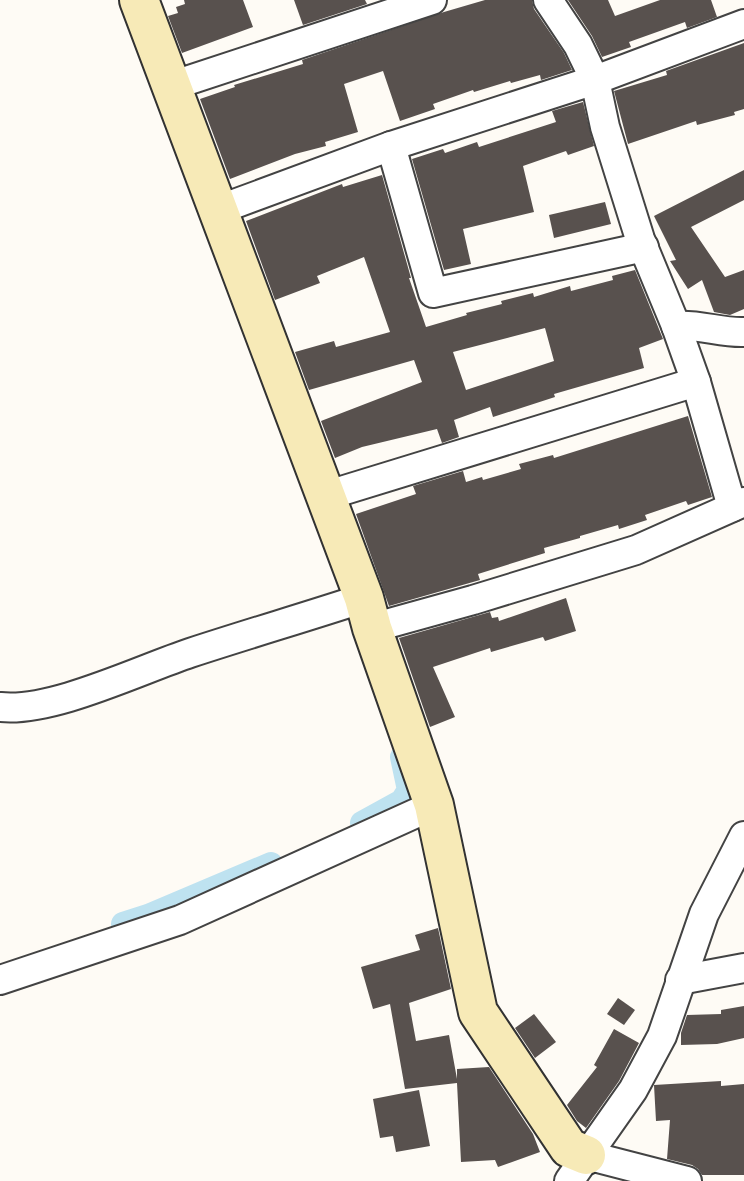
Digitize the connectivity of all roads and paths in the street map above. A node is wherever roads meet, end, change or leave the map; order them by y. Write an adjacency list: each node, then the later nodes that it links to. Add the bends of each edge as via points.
1 (139, 0): 6 (street)
2 (432, 0): 6 (street)
3 (548, 0): 5 (street)
4 (744, 24): 5 (street)
5 (595, 80): 7 (street); 9 (street, via 605,127)
6 (171, 86): 8 (street)
7 (391, 146): 8 (street); 9 (street, via 433,293)
8 (218, 210): 13 (street)
9 (644, 247): 10 (street)
10 (676, 326): 11 (street); 12 (street)
11 (744, 332)
12 (696, 382): 13 (street); 14 (street)
13 (325, 496): 15 (street)
14 (738, 504): 15 (street, via 636,550 472,600)
15 (368, 613): 16 (street, via 189,654 54,701); 17 (street)
16 (0, 707)
17 (434, 806): 20 (street, via 180,920); 22 (street, via 478,1012 569,1148)
18 (744, 836): 21 (street, via 704,914)
19 (744, 968): 21 (street)
20 (0, 980)
21 (680, 980): 22 (street, via 662,1037 633,1090)
22 (577, 1168): 23 (street)
23 (687, 1181)

